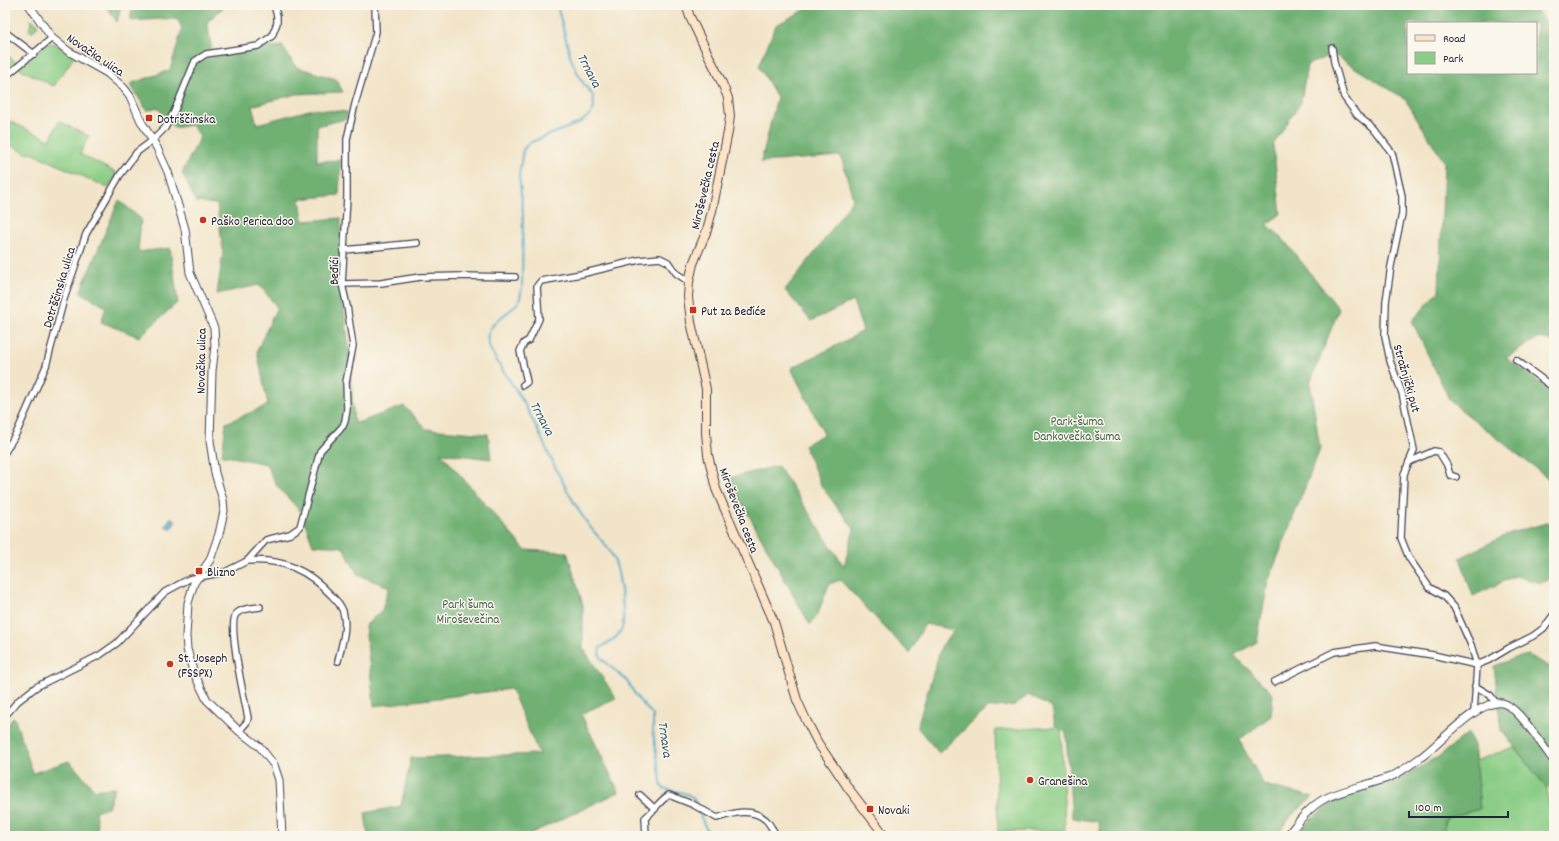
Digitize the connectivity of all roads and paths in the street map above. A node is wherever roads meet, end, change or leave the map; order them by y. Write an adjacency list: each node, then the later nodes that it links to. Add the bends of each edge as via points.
1 (29, 5): 6 (street, Novačka ulica)
2 (274, 5): 10 (street, Dotrščinska ulica, via 277,16 275,29 272,36 258,46 206,54 195,61 174,112)
3 (376, 5): 12 (street, Beđići, via 376,32 347,139)
4 (686, 5): 14 (main road, Miroševečka cesta, via 728,98 730,116 712,211)
5 (5, 32): 8 (street)
6 (52, 38): 8 (street); 10 (street, Novačka ulica, via 73,54 107,73 124,88)
7 (1332, 48): 20 (street, Stražnjički put, via 1344,96 1357,115 1374,129 1392,153 1402,196 1402,214 1387,295 1385,336 1412,435 1414,450)
8 (34, 54): 9 (street)
9 (5, 77)
10 (152, 141): 19 (street, Dotrščinska ulica, via 137,152 120,175 86,234 64,299 46,366 17,432); 23 (street, Novačka ulica, via 166,165 185,229 190,273 214,328 209,433 224,511 210,560)
11 (417, 243): 12 (street)
12 (344, 250): 15 (street, Beđići)
13 (515, 277): 15 (street, via 427,277 381,284)
14 (689, 282): 17 (street, via 676,273 668,262 660,258 639,260 542,281 537,286 539,319 529,340 520,351 527,382); 38 (main road, Miroševečka cesta, via 691,322 706,389 708,454 716,489 774,622 797,700 807,722 818,743)
15 (342, 284): 22 (street, Beđići, via 353,346 346,382 345,421 339,432 320,452 300,527 290,534 266,540)
16 (1516, 360): 18 (street)
17 (523, 385)
18 (1554, 388)
19 (5, 452)
20 (1409, 462): 21 (street, via 1434,451 1439,452 1450,475); 27 (street, Stražnjički put, via 1404,474 1400,538 1409,558 1429,587 1444,596 1454,607)
21 (1456, 478)
22 (247, 561): 23 (street, via 225,572); 26 (street, via 262,560 285,564 310,575 322,584 340,605 344,616 344,632)
23 (198, 578): 32 (street, via 189,579 165,592 117,643 36,687 18,701); 33 (street, Novačka ulica, via 188,603 186,636 189,658 207,700)
24 (260, 607): 33 (street, via 240,611 234,621 234,642 248,718)
25 (1554, 614): 27 (street, via 1544,628 1533,636)
26 (338, 661)
27 (1477, 665): 28 (street, via 1375,646 1334,652); 29 (street, Stražnjički put)
28 (1274, 682)
29 (1475, 686): 30 (street, via 1490,695); 31 (street, Stražnjički put)
30 (1496, 703): 31 (street); 34 (street, via 1505,704 1515,710)
31 (1474, 712): 41 (street, via 1422,757 1391,777 1326,799 1303,816)
32 (5, 716)
33 (239, 731): 39 (street, Novačka ulica, via 260,747 274,766 279,780)
34 (1554, 761)
35 (640, 796): 36 (street)
36 (655, 809): 37 (street, via 645,818); 40 (street, via 660,800 669,795 717,818 754,812 766,820)
37 (644, 835)
38 (881, 835)
39 (282, 836)
40 (777, 836)
41 (1287, 836)

